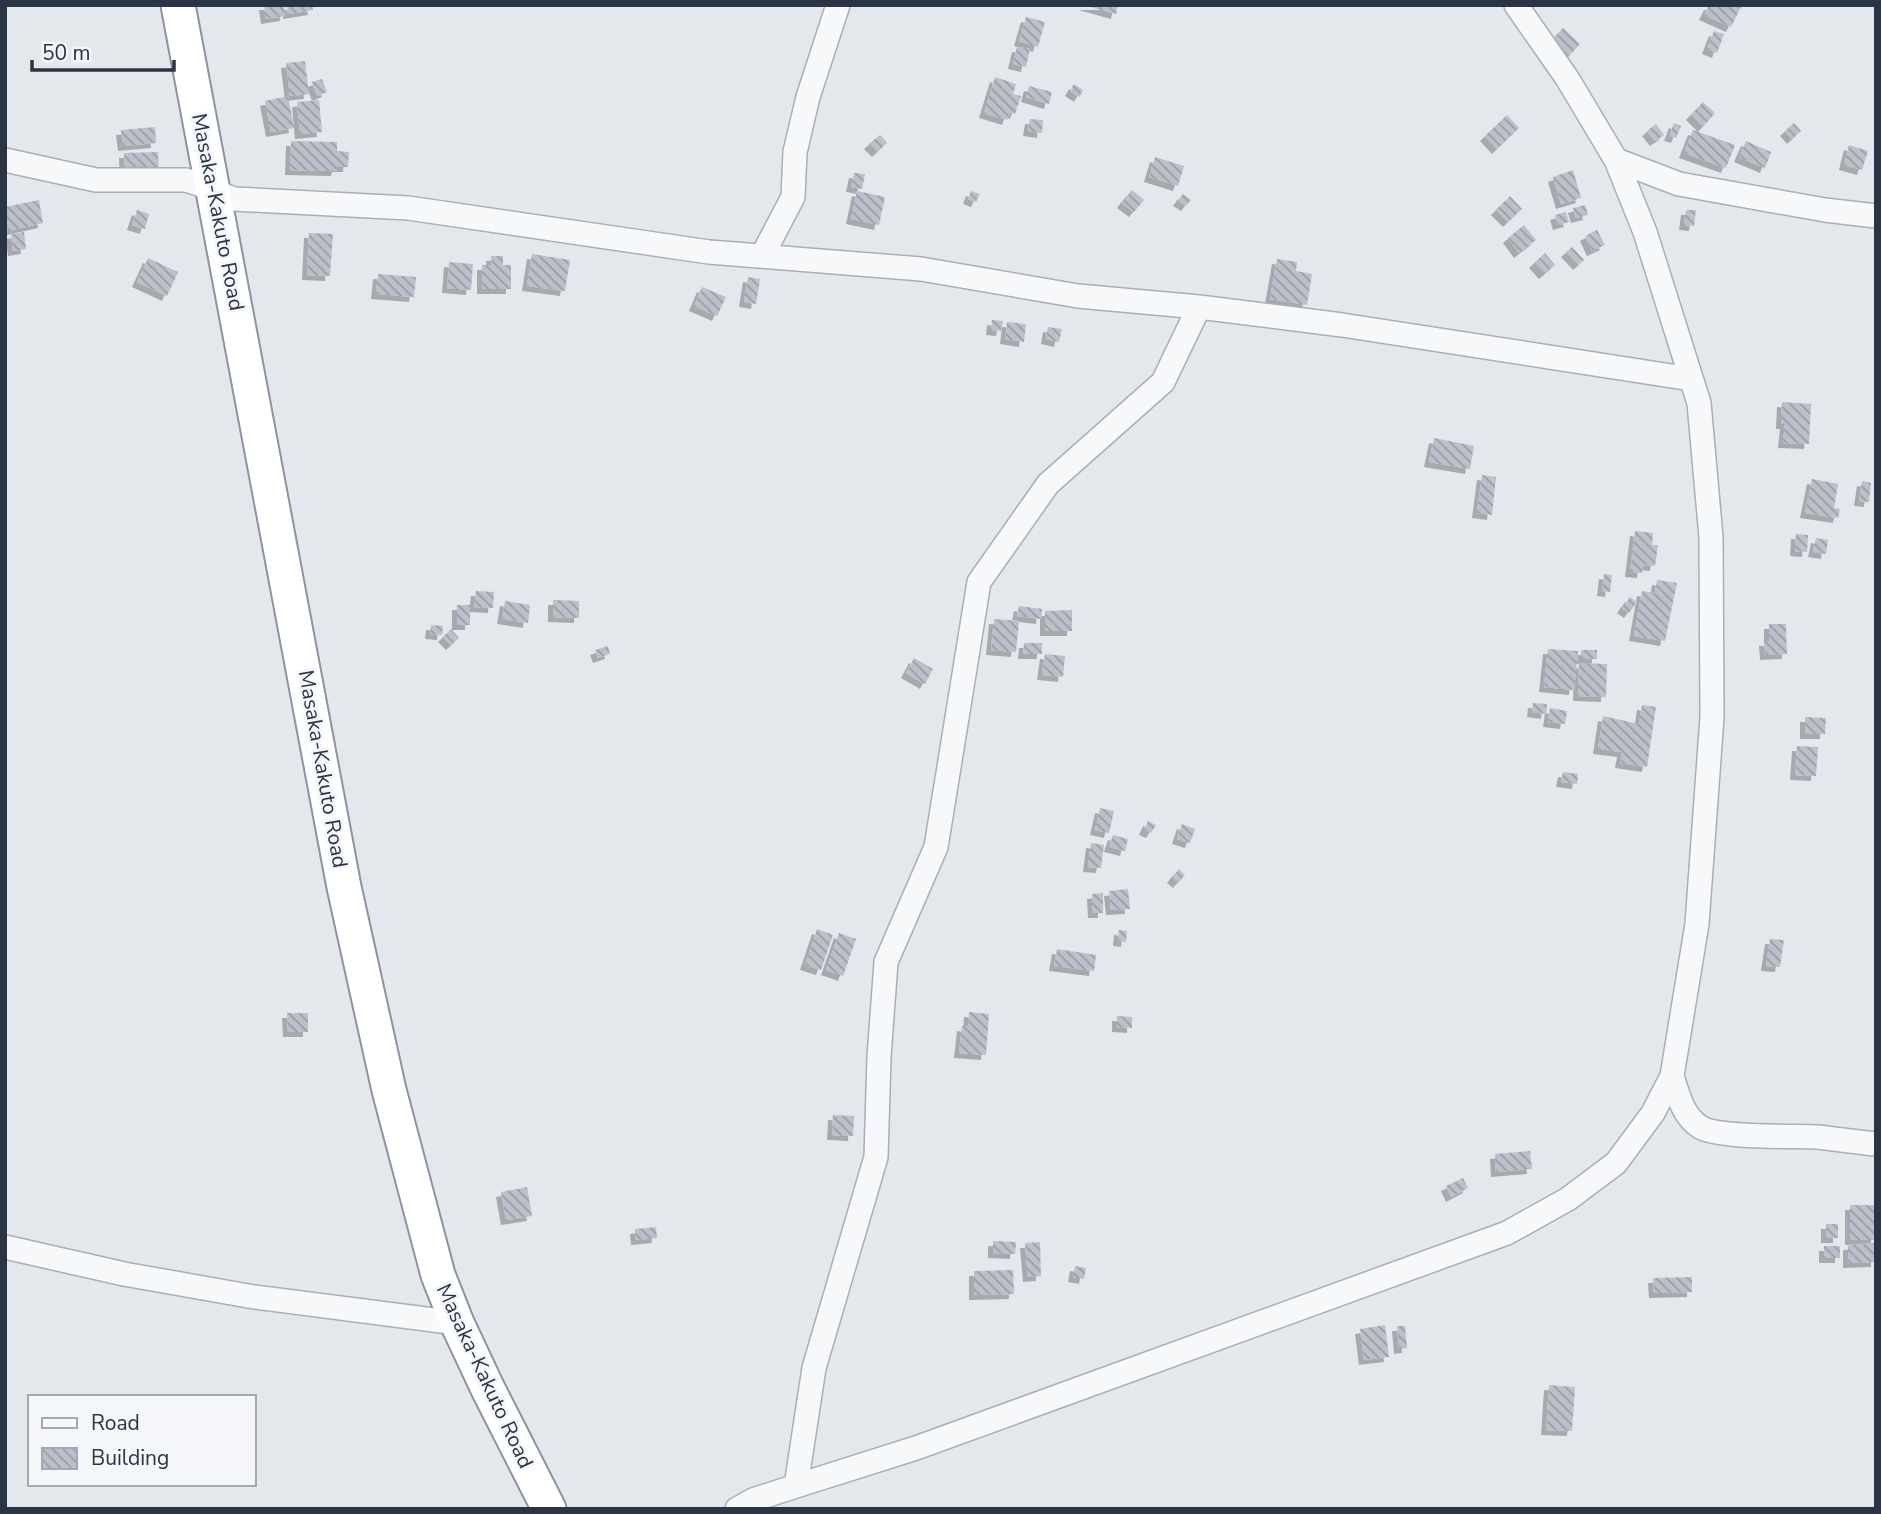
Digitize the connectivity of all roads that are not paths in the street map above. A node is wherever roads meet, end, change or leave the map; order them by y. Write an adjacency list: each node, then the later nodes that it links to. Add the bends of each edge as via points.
1 (178, 5): 6 (highway, Masaka-Kakuto Road)
2 (838, 5): 8 (street, via 807,97 797,141 793,197)
3 (1516, 5): 5 (street)
4 (5, 160): 6 (street, via 96,180 186,180)
5 (1616, 160): 7 (street, via 1679,184); 10 (street)
6 (215, 192): 8 (street, via 234,199 408,208); 14 (highway, Masaka-Kakuto Road, via 363,977 416,1196)
7 (1876, 216)
8 (762, 256): 9 (street, via 921,269 1078,296)
9 (1199, 307): 10 (street); 15 (street, via 1163,382 1048,484 979,582 936,846 886,962 876,1157 814,1368)
10 (1691, 379): 11 (street, via 1699,403 1711,537 1712,717 1697,924)
11 (1672, 1076): 12 (street, via 1687,1115 1701,1128 1721,1134); 15 (street, via 1653,1113 1616,1163 1568,1199 1507,1233 916,1448)
12 (1876, 1144)
13 (5, 1247): 14 (street, via 254,1297)
14 (457, 1323): 16 (highway, Masaka-Kakuto Road)
15 (796, 1486): 17 (street)
16 (549, 1509)
17 (737, 1509)

